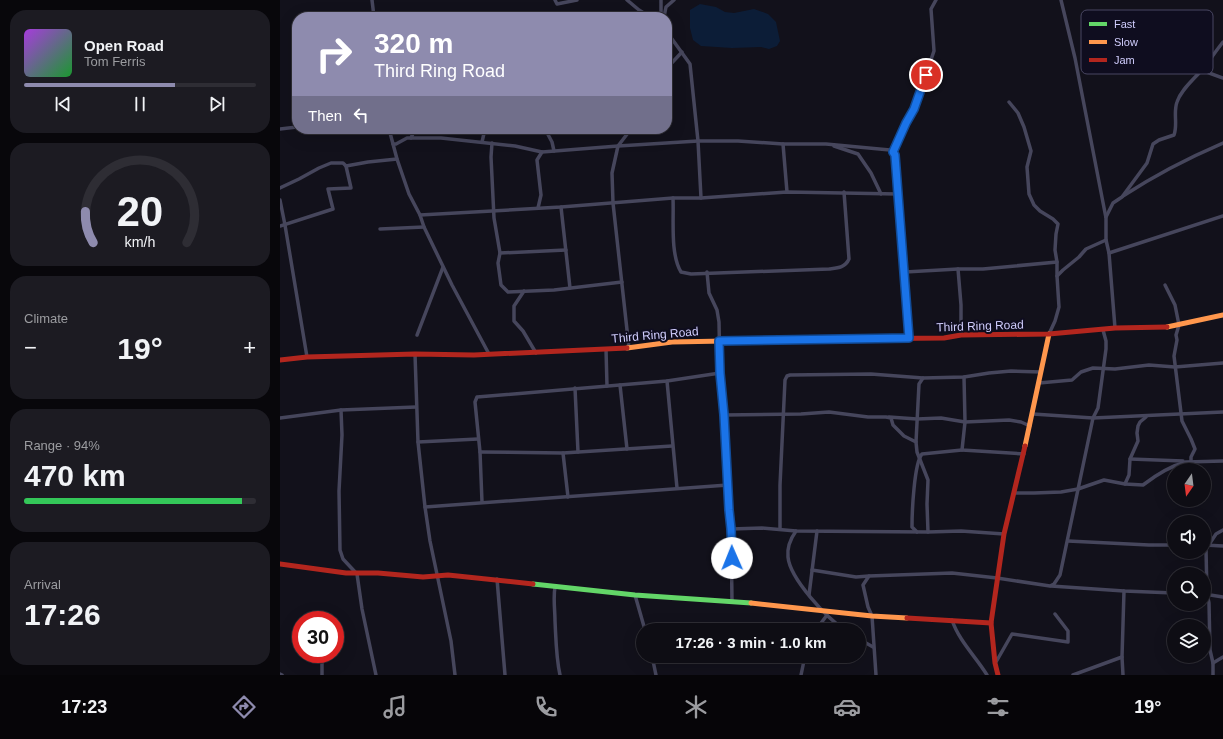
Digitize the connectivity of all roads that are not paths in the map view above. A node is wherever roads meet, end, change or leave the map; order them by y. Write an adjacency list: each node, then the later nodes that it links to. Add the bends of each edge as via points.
1 (372, 0): 9 (street)
2 (556, 0): 3 (street, via 557,4)
3 (577, 0)
4 (627, 0): 10 (street)
5 (661, 0): 11 (street)
6 (674, 0): 12 (street, via 666,6)
7 (936, 0): 40 (street, via 931,9 934,51 914,109)
8 (1061, 0): 58 (street)
9 (373, 12)
10 (642, 12)
11 (662, 12)
12 (664, 12)
13 (672, 39): 15 (street)
14 (1223, 42): 16 (street)
15 (682, 52): 17 (street); 31 (street, via 690,64)
16 (1213, 55)
17 (672, 63)
18 (1198, 74): 48 (street, via 1177,101 1174,135 1153,144 1147,164)
19 (1212, 74): 20 (street)
20 (1223, 78)
21 (1009, 102): 67 (street, via 1018,113 1031,151 1027,166 1029,194 1034,205 1058,224 1055,250)
22 (292, 127): 23 (street)
23 (280, 128)
24 (390, 134): 34 (street)
25 (413, 134): 29 (street)
26 (484, 134): 30 (street)
27 (547, 134): 38 (street)
28 (627, 134): 37 (street)
29 (411, 138): 30 (street); 34 (street)
30 (482, 142): 32 (street)
31 (698, 142): 35 (street); 37 (street); 50 (street)
32 (492, 143): 39 (street); 55 (street)
33 (1223, 143): 48 (street, via 1177,164)
34 (393, 144): 41 (street)
35 (783, 144): 36 (street); 44 (street)
36 (826, 144): 40 (street); 46 (street, via 858,154)
37 (618, 146): 38 (street); 52 (street, via 612,173)
38 (554, 151): 39 (street)
39 (542, 152): 54 (street, via 537,160 541,187)
40 (893, 152): 47 (street)
41 (397, 159): 42 (street); 56 (street, via 409,194)
42 (346, 166): 43 (street, via 343,163 331,163); 59 (street, via 350,188 328,189 333,210)
43 (280, 188)
44 (787, 192): 45 (street); 50 (street)
45 (844, 192): 46 (street); 70 (street, via 849,260 844,266 829,269)
46 (881, 194): 47 (street)
47 (898, 194): 71 (street)
48 (1122, 197): 58 (street, via 1113,203)
49 (674, 198): 50 (street); 52 (street); 70 (street, via 674,240 678,268 681,272 691,274)
50 (701, 198)
51 (280, 200): 59 (street)
52 (613, 203): 53 (street); 73 (street)
53 (561, 207): 54 (street); 64 (street)
54 (538, 208): 55 (street)
55 (494, 211): 56 (street); 65 (street)
56 (420, 215): 61 (street)
57 (1223, 216): 66 (street)
58 (1106, 218): 63 (street)
59 (286, 224): 60 (street); 91 (street)
60 (280, 226)
61 (424, 227): 62 (street); 68 (street)
62 (380, 229)
63 (1106, 240): 66 (street); 72 (street, via 1086,249)
64 (566, 250): 65 (street); 75 (street)
65 (500, 253): 76 (street, via 498,263 501,285 508,292)
66 (1109, 253): 79 (street)
67 (1057, 262): 69 (street); 72 (street)
68 (444, 267): 82 (street); 90 (street)
69 (958, 269): 71 (street); 83 (street)
70 (707, 272): 85 (street, via 709,293 717,310)
71 (905, 272): 84 (street)
72 (1057, 276): 81 (street, via 1059,307)
73 (622, 282): 75 (street); 86 (street)
74 (1165, 285): 78 (street)
75 (570, 288): 76 (street)
76 (524, 291): 88 (street, via 514,306 514,321)
77 (1223, 315): 78 (street, Third Ring Road)
78 (1179, 325): 79 (street, Third Ring Road, via 1159,328); 94 (street, via 1176,335)
79 (1115, 328): 80 (street, Third Ring Road)
80 (1102, 330): 81 (street, Third Ring Road); 95 (street, via 1106,341)
81 (1049, 334): 83 (street, Third Ring Road); 96 (street)
82 (417, 335)
83 (961, 335): 84 (street, Third Ring Road, via 944,338)
84 (909, 338): 85 (street, Third Ring Road)
85 (719, 341): 86 (street, Third Ring Road, via 672,342); 97 (street)
86 (629, 348): 87 (street, Third Ring Road)
87 (606, 349): 88 (street, Third Ring Road); 105 (street)
88 (536, 353): 90 (street, Third Ring Road)
89 (415, 354): 90 (street, Third Ring Road); 91 (street, Third Ring Road); 107 (street)
90 (489, 354)
91 (307, 357): 92 (street, Third Ring Road)
92 (280, 360)
93 (1223, 363): 94 (street)
94 (1175, 366): 95 (street); 110 (street)
95 (1104, 368): 102 (street, via 1081,372 1072,380); 117 (street, via 1098,408)
96 (1040, 372): 99 (street, via 1011,371); 102 (street)
97 (720, 373): 101 (street); 112 (street)
98 (913, 376): 100 (street); 103 (street); 113 (street, via 790,374 785,380)
99 (964, 377): 100 (street); 119 (street)
100 (923, 378): 103 (street)
101 (667, 381): 104 (street); 124 (street)
102 (1039, 383): 111 (street)
103 (919, 384): 118 (street)
104 (620, 385): 105 (street); 125 (street)
105 (607, 386): 106 (street)
106 (575, 388): 121 (street, via 477,397); 128 (street)
107 (416, 407): 108 (street); 122 (street)
108 (341, 410): 116 (street); 159 (street, via 339,540 343,559)
109 (1223, 412): 110 (street)
110 (1182, 413): 114 (street); 135 (street, via 1182,421 1195,449)
111 (1033, 414): 117 (street); 120 (street)
112 (724, 415): 113 (street); 137 (street)
113 (784, 415): 115 (street, via 829,412); 145 (street)
114 (1146, 416): 117 (street); 132 (street, via 1138,426 1138,441)
115 (886, 417): 118 (street); 123 (street, via 891,418 893,425 904,436)
116 (280, 418)
117 (1093, 418): 139 (street)
118 (917, 419): 119 (street, via 940,418); 123 (street)
119 (965, 422): 120 (street, via 1009,420); 126 (street)
120 (1030, 426): 130 (street)
121 (478, 439): 122 (street); 127 (street)
122 (418, 442): 143 (street)
123 (916, 442): 131 (street)
124 (672, 446): 125 (street); 138 (street)
125 (627, 449): 128 (street)
126 (962, 450): 130 (street); 131 (street, via 922,454)
127 (480, 452): 129 (street); 142 (street)
128 (578, 452): 129 (street)
129 (563, 453): 141 (street)
130 (1024, 454): 140 (street)
131 (919, 457): 149 (street, via 912,516 912,527); 150 (street, via 928,480)
132 (1130, 459): 134 (street); 136 (street, via 1129,475)
133 (1223, 461): 135 (street)
134 (1186, 462): 135 (street); 136 (street, via 1164,470 1143,485)
135 (1191, 462)
136 (1125, 484): 139 (street, via 1104,480)
137 (728, 486): 138 (street); 144 (street)
138 (677, 488): 141 (street)
139 (1078, 489): 140 (street, via 1041,493); 152 (street)
140 (1014, 492): 151 (street)
141 (568, 497): 142 (street)
142 (482, 502): 143 (street)
143 (426, 507): 161 (street)
144 (731, 529): 145 (street); 172 (street)
145 (780, 530): 147 (street)
146 (1223, 530): 153 (street, via 1216,534)
147 (796, 531): 148 (street); 169 (street, via 790,541 788,558)
148 (817, 531): 149 (street); 158 (street)
149 (917, 532): 150 (street)
150 (928, 532): 151 (street)
151 (1004, 534): 162 (street)
152 (1068, 540): 154 (street); 165 (street, via 1060,575)
153 (1211, 542)
154 (1167, 545)
155 (1211, 545): 156 (street)
156 (1223, 546)
157 (280, 564): 159 (street)
158 (812, 570): 160 (street, via 856,577); 169 (street)
159 (357, 574): 161 (street); 192 (street)
160 (869, 576): 162 (street, via 952,573); 176 (street, via 863,586)
161 (437, 577): 163 (street, via 448,575); 193 (street)
162 (997, 578): 165 (street); 181 (street)
163 (498, 579): 164 (street); 194 (street)
164 (556, 586): 168 (street); 195 (street, via 554,593)
165 (1050, 586): 166 (street)
166 (1124, 591): 167 (street); 184 (street)
167 (1167, 593)
168 (635, 595): 172 (street); 178 (street)
169 (809, 595): 174 (street)
170 (1211, 595): 171 (street)
171 (1223, 597)
172 (732, 602): 174 (street)
173 (1209, 611): 190 (street, via 1210,650)
174 (825, 613): 176 (street); 179 (street); 180 (street)
175 (1055, 614): 189 (street, via 1068,631 1068,642 1012,634)
176 (872, 616): 177 (street); 183 (street)
177 (952, 620): 181 (street); 199 (street, via 961,640)
178 (643, 623)
179 (820, 623)
180 (837, 623)
181 (991, 623): 189 (street)
182 (866, 642): 183 (street)
183 (873, 646): 198 (street)
184 (1122, 657): 201 (street); 202 (street)
185 (1223, 657): 190 (street)
186 (322, 663): 191 (street)
187 (653, 663): 196 (street)
188 (804, 663): 197 (street)
189 (995, 663): 200 (street)
190 (1213, 663): 203 (street)
191 (322, 675)
192 (376, 675)
193 (455, 675)
194 (505, 675)
195 (560, 675)
196 (656, 675)
197 (801, 675)
198 (876, 675)
199 (987, 675)
200 (998, 675)
201 (1073, 675)
202 (1123, 675)
203 (1213, 675)

